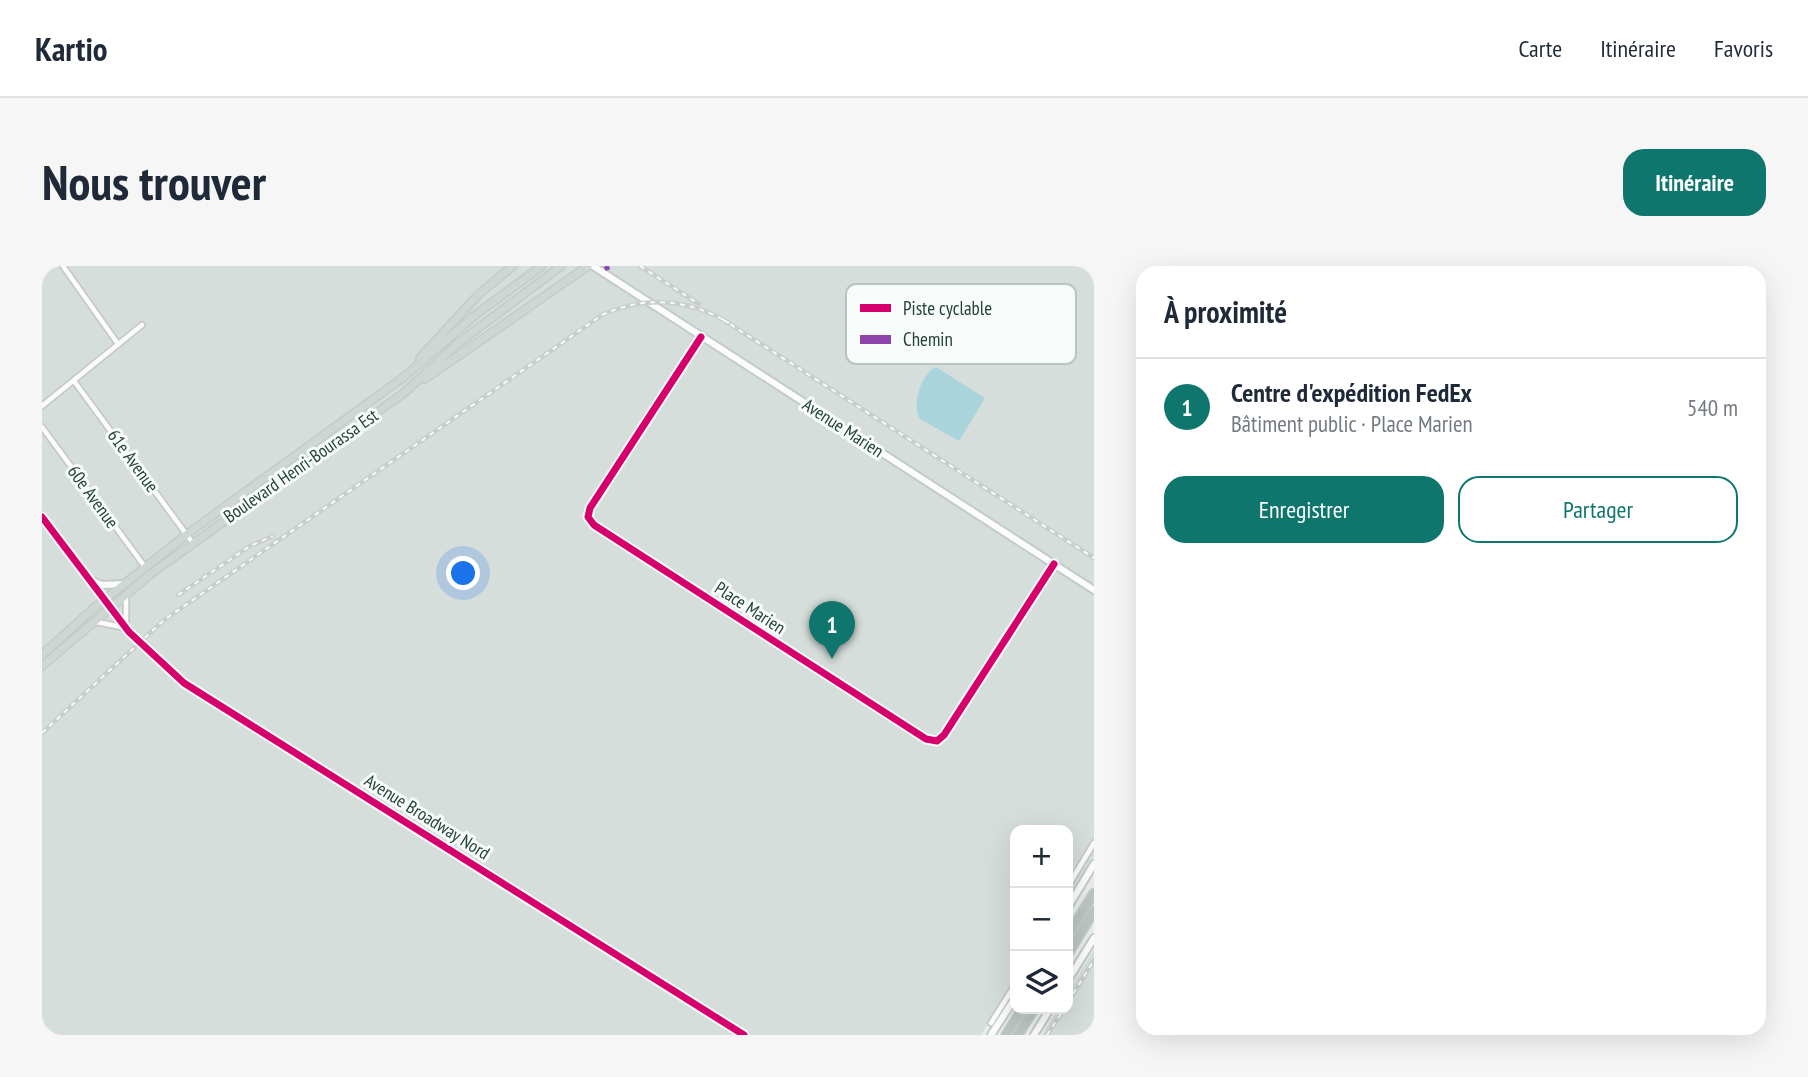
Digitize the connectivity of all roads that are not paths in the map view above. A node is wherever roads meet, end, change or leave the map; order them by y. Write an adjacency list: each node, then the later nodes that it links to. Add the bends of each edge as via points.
1 (63, 266): 8 (street)
2 (513, 266): 9 (main road, via 479,294)
3 (542, 266): 9 (main road, Boulevard Henri-Bourassa Est, via 474,316)
4 (561, 266): 11 (main road, Boulevard Henri-Bourassa Est, via 457,344)
5 (590, 266): 7 (street, Avenue Marien); 11 (main road)
6 (142, 325): 8 (street)
7 (701, 337): 17 (street, Avenue Marien); 17 (street, Place Marien, via 588,517 594,526 760,633 926,739 937,741)
8 (118, 344): 10 (street)
9 (404, 377): 15 (main road, Boulevard Henri-Bourassa Est)
10 (74, 381): 12 (street); 15 (street, 61e Avenue)
11 (404, 393): 16 (main road, Boulevard Henri-Bourassa Est)
12 (42, 406)
13 (42, 427): 18 (street, 60e Avenue)
14 (42, 517): 19 (street, Avenue Broadway Nord)
15 (186, 534): 16 (street, 61e Avenue); 18 (main road, Boulevard Henri-Bourassa Est)
16 (192, 542): 20 (main road, Boulevard Henri-Bourassa Est)
17 (1054, 564): 21 (street, Avenue Marien)
18 (145, 567): 20 (main road, Boulevard Henri-Bourassa Est)
19 (85, 577): 20 (street, via 102,585); 22 (street, Avenue Broadway Nord)
20 (128, 587): 22 (main road, Boulevard Henri-Bourassa Est); 23 (street)
21 (1094, 590)
22 (106, 604): 23 (street, Avenue Broadway Nord); 24 (main road, Boulevard Henri-Bourassa Est); 25 (main road, Boulevard Henri-Bourassa Est)
23 (126, 628): 24 (street, via 97,622); 43 (street, Avenue Broadway Nord, via 159,662 218,706)
24 (75, 636): 26 (main road, Boulevard Henri-Bourassa Est)
25 (42, 655)
26 (42, 666)
27 (1094, 843): 29 (street)
28 (1094, 864): 31 (street)
29 (1073, 878)
30 (1094, 893): 33 (highway)
31 (1073, 899)
32 (1094, 911): 35 (highway)
33 (1073, 927)
34 (1094, 938): 36 (street)
35 (1070, 951)
36 (1073, 972)
37 (1010, 993): 42 (street)
38 (1010, 1006): 44 (street)
39 (1019, 1014): 45 (highway)
40 (1031, 1014): 46 (highway)
41 (1047, 1014): 47 (street)
42 (991, 1023)
43 (744, 1035)
44 (991, 1035)
45 (1006, 1035)
46 (1017, 1035)
47 (1034, 1035)

